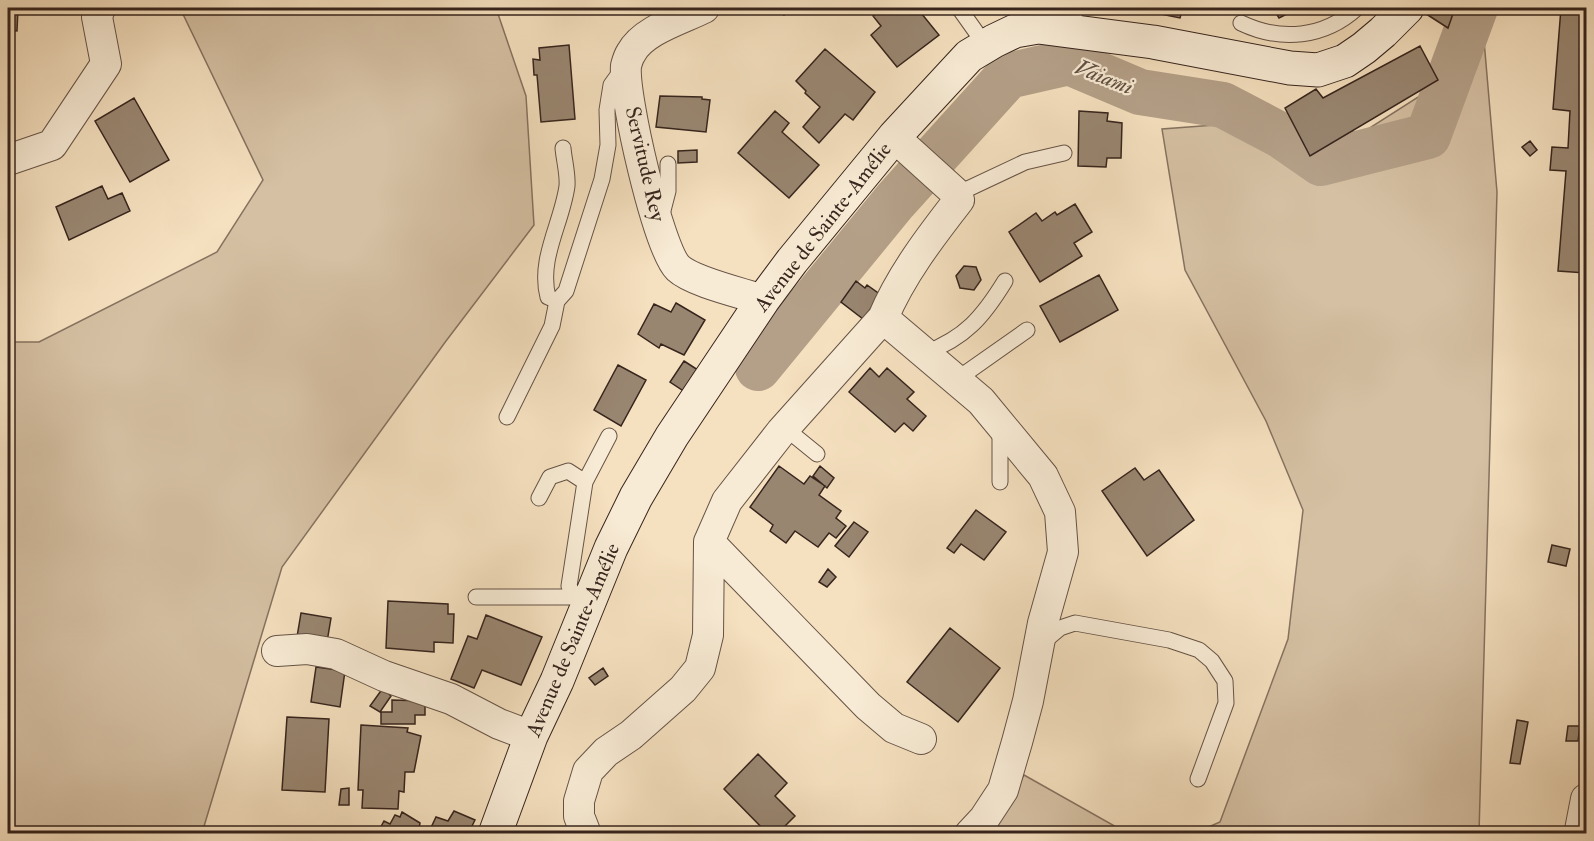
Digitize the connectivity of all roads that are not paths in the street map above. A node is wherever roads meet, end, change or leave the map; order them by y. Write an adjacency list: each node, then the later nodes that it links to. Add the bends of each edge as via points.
1 (100, 8): 13 (street, via 97,17 106,64 52,146)
2 (704, 8): 9 (street, via 640,41)
3 (958, 8): 8 (lane)
4 (1358, 8): 7 (lane, via 1339,22 1296,35 1259,32)
5 (1407, 8): 6 (street, Avenue de Sainte-Amélie, via 1364,48 1345,61 1318,70 1153,42)
6 (1075, 20): 8 (street, Avenue de Sainte-Amélie, via 1014,31)
7 (1241, 23)
8 (986, 46): 10 (street, Avenue de Sainte-Amélie, via 948,77)
9 (626, 64): 16 (street, Servitude Rey, via 636,135); 19 (lane, via 611,85 602,179 566,291)
10 (903, 145): 15 (street); 18 (street, Avenue de Sainte-Amélie, via 844,197)
11 (563, 148): 19 (lane, via 567,184 546,263 545,285 548,297)
12 (1064, 153): 15 (lane, via 1025,162)
13 (8, 160)
14 (668, 164): 16 (lane, via 668,191)
15 (951, 189): 20 (street, via 959,200 932,234)
16 (659, 226): 18 (street, Servitude Rey, via 678,268 692,277)
17 (1005, 281): 22 (lane, via 973,325)
18 (763, 300): 34 (street, Avenue de Sainte-Amélie, via 672,436)
19 (557, 301): 24 (lane, via 552,326)
20 (883, 318): 22 (street); 26 (street)
21 (1027, 330): 23 (lane)
22 (925, 354): 23 (street)
23 (957, 380): 25 (street)
24 (507, 417)
25 (1000, 424): 30 (lane); 35 (street, via 1043,476 1060,512 1063,552)
26 (785, 428): 28 (lane); 32 (street, via 728,501)
27 (609, 436): 29 (lane)
28 (817, 454)
29 (585, 482): 31 (lane, via 568,471 550,477); 34 (lane, via 570,586)
30 (1000, 482)
31 (539, 498)
32 (709, 542): 38 (street, via 868,706 894,728); 43 (street, via 708,635 700,668 683,689 588,771 579,801)
33 (476, 597): 34 (lane)
34 (583, 598): 37 (street, Avenue de Sainte-Amélie, via 557,681)
35 (1039, 645): 39 (lane, via 1060,628 1076,623 1169,640 1199,650 1225,681 1226,703); 44 (street, via 1003,790)
36 (277, 651): 37 (street, via 307,649 336,654 451,699)
37 (531, 736): 42 (street, Avenue de Sainte-Amélie)
38 (921, 739)
39 (1198, 778)
40 (1587, 799): 41 (street)
41 (1580, 830)
42 (495, 834)
43 (585, 834)
44 (970, 834)

